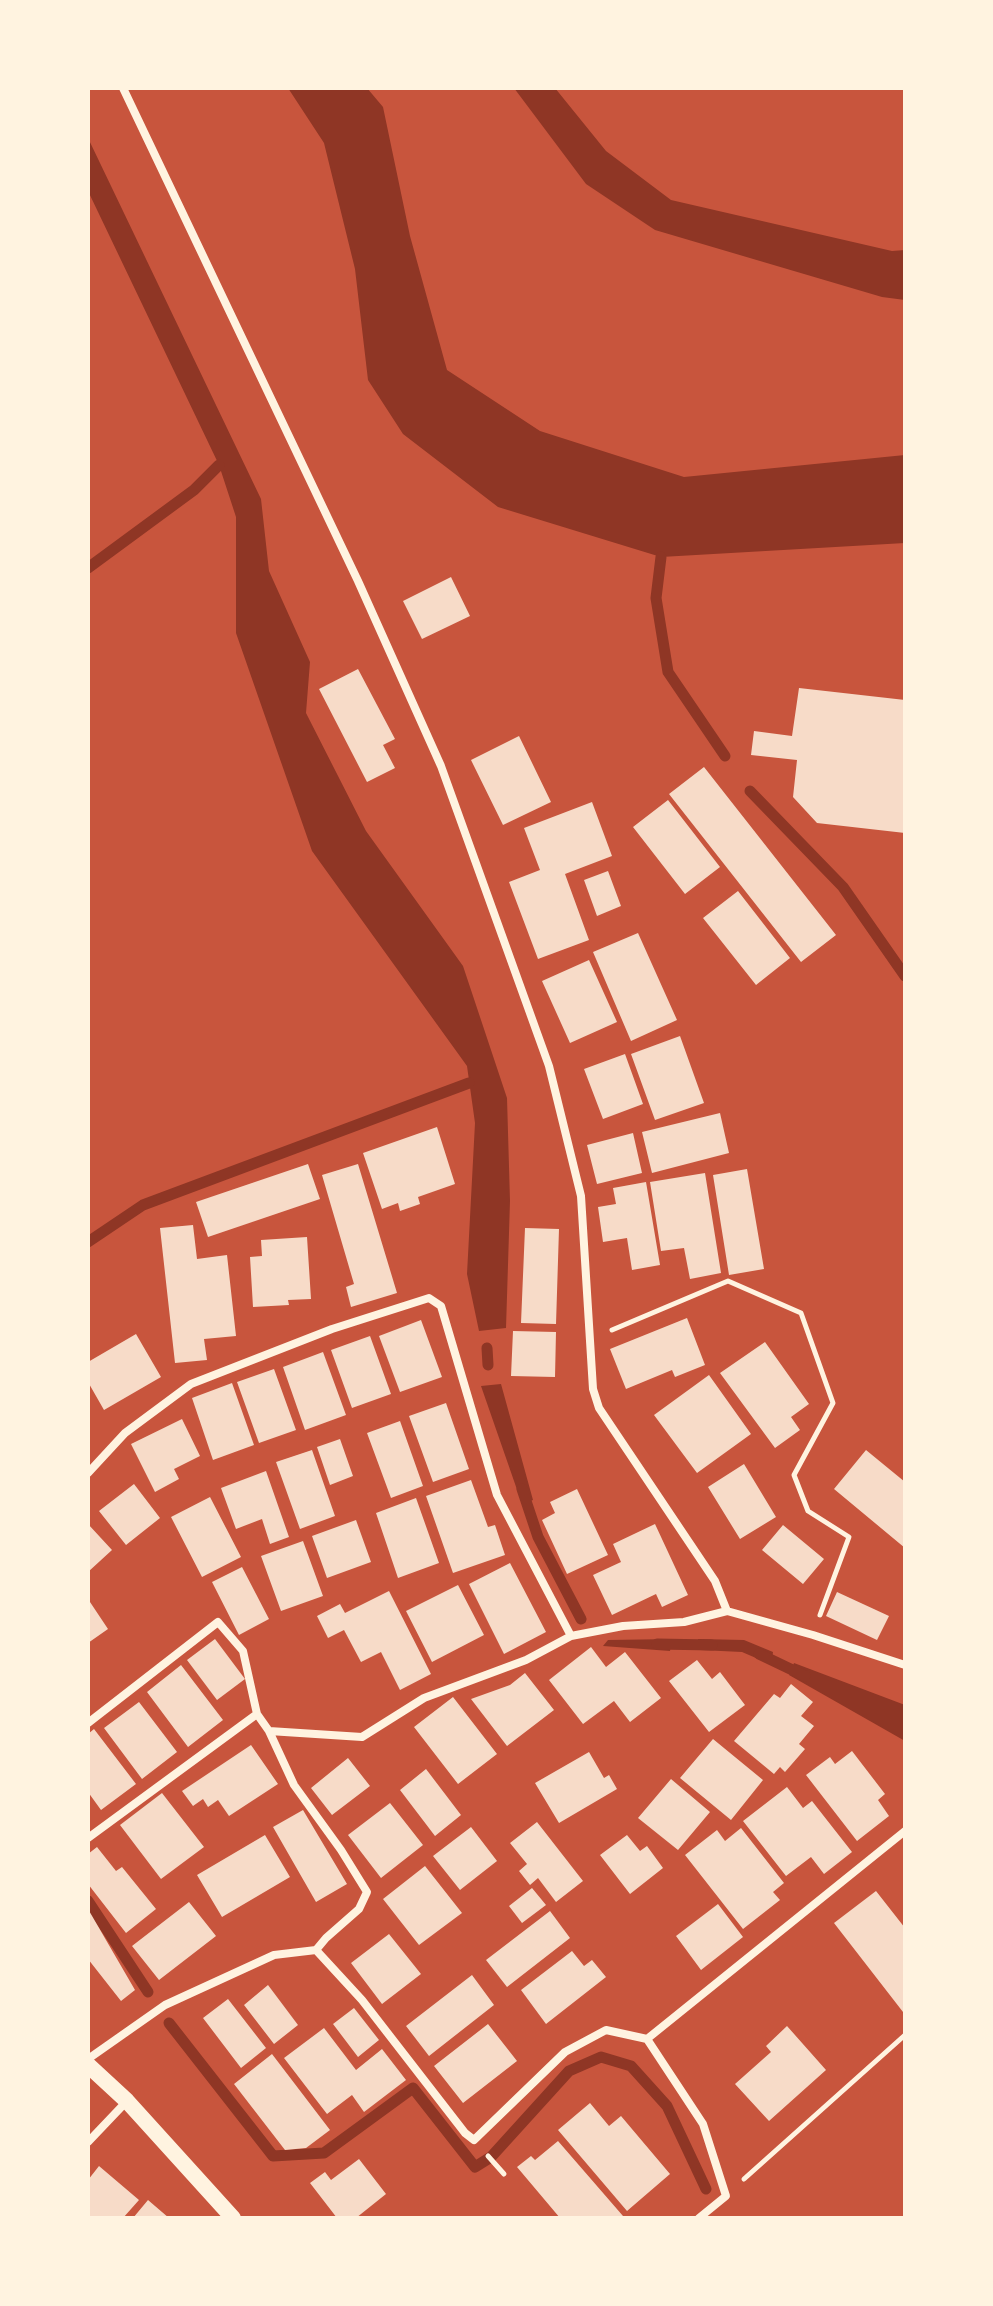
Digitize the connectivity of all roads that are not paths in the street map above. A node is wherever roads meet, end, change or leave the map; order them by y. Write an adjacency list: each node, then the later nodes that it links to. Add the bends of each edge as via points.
1 (123, 88): 3 (street, via 441,766 549,1066 581,1196 593,1389 599,1408 715,1581)
2 (88, 1473): 4 (street, via 125,1433 191,1384 429,1298 441,1306 497,1495)
3 (727, 1611): 4 (street, via 684,1622); 5 (street)
4 (571, 1636): 8 (street, via 526,1660 424,1698 362,1737)
5 (905, 1665)
6 (257, 1714): 7 (street, via 243,1651 218,1622); 8 (street); 10 (street)
7 (88, 1723)
8 (269, 1731): 11 (street, via 294,1785 367,1892 359,1909)
9 (905, 1831): 12 (street)
10 (88, 1838)
11 (316, 1950): 12 (street, via 474,2140 565,2052 606,2030); 13 (street, via 274,1955 165,2005)
12 (647, 2039): 18 (street, via 703,2124 726,2196)
13 (88, 2059)
14 (88, 2065): 15 (main road)
15 (127, 2101): 16 (street); 17 (main road)
16 (88, 2142)
17 (233, 2218)
18 (699, 2218)

